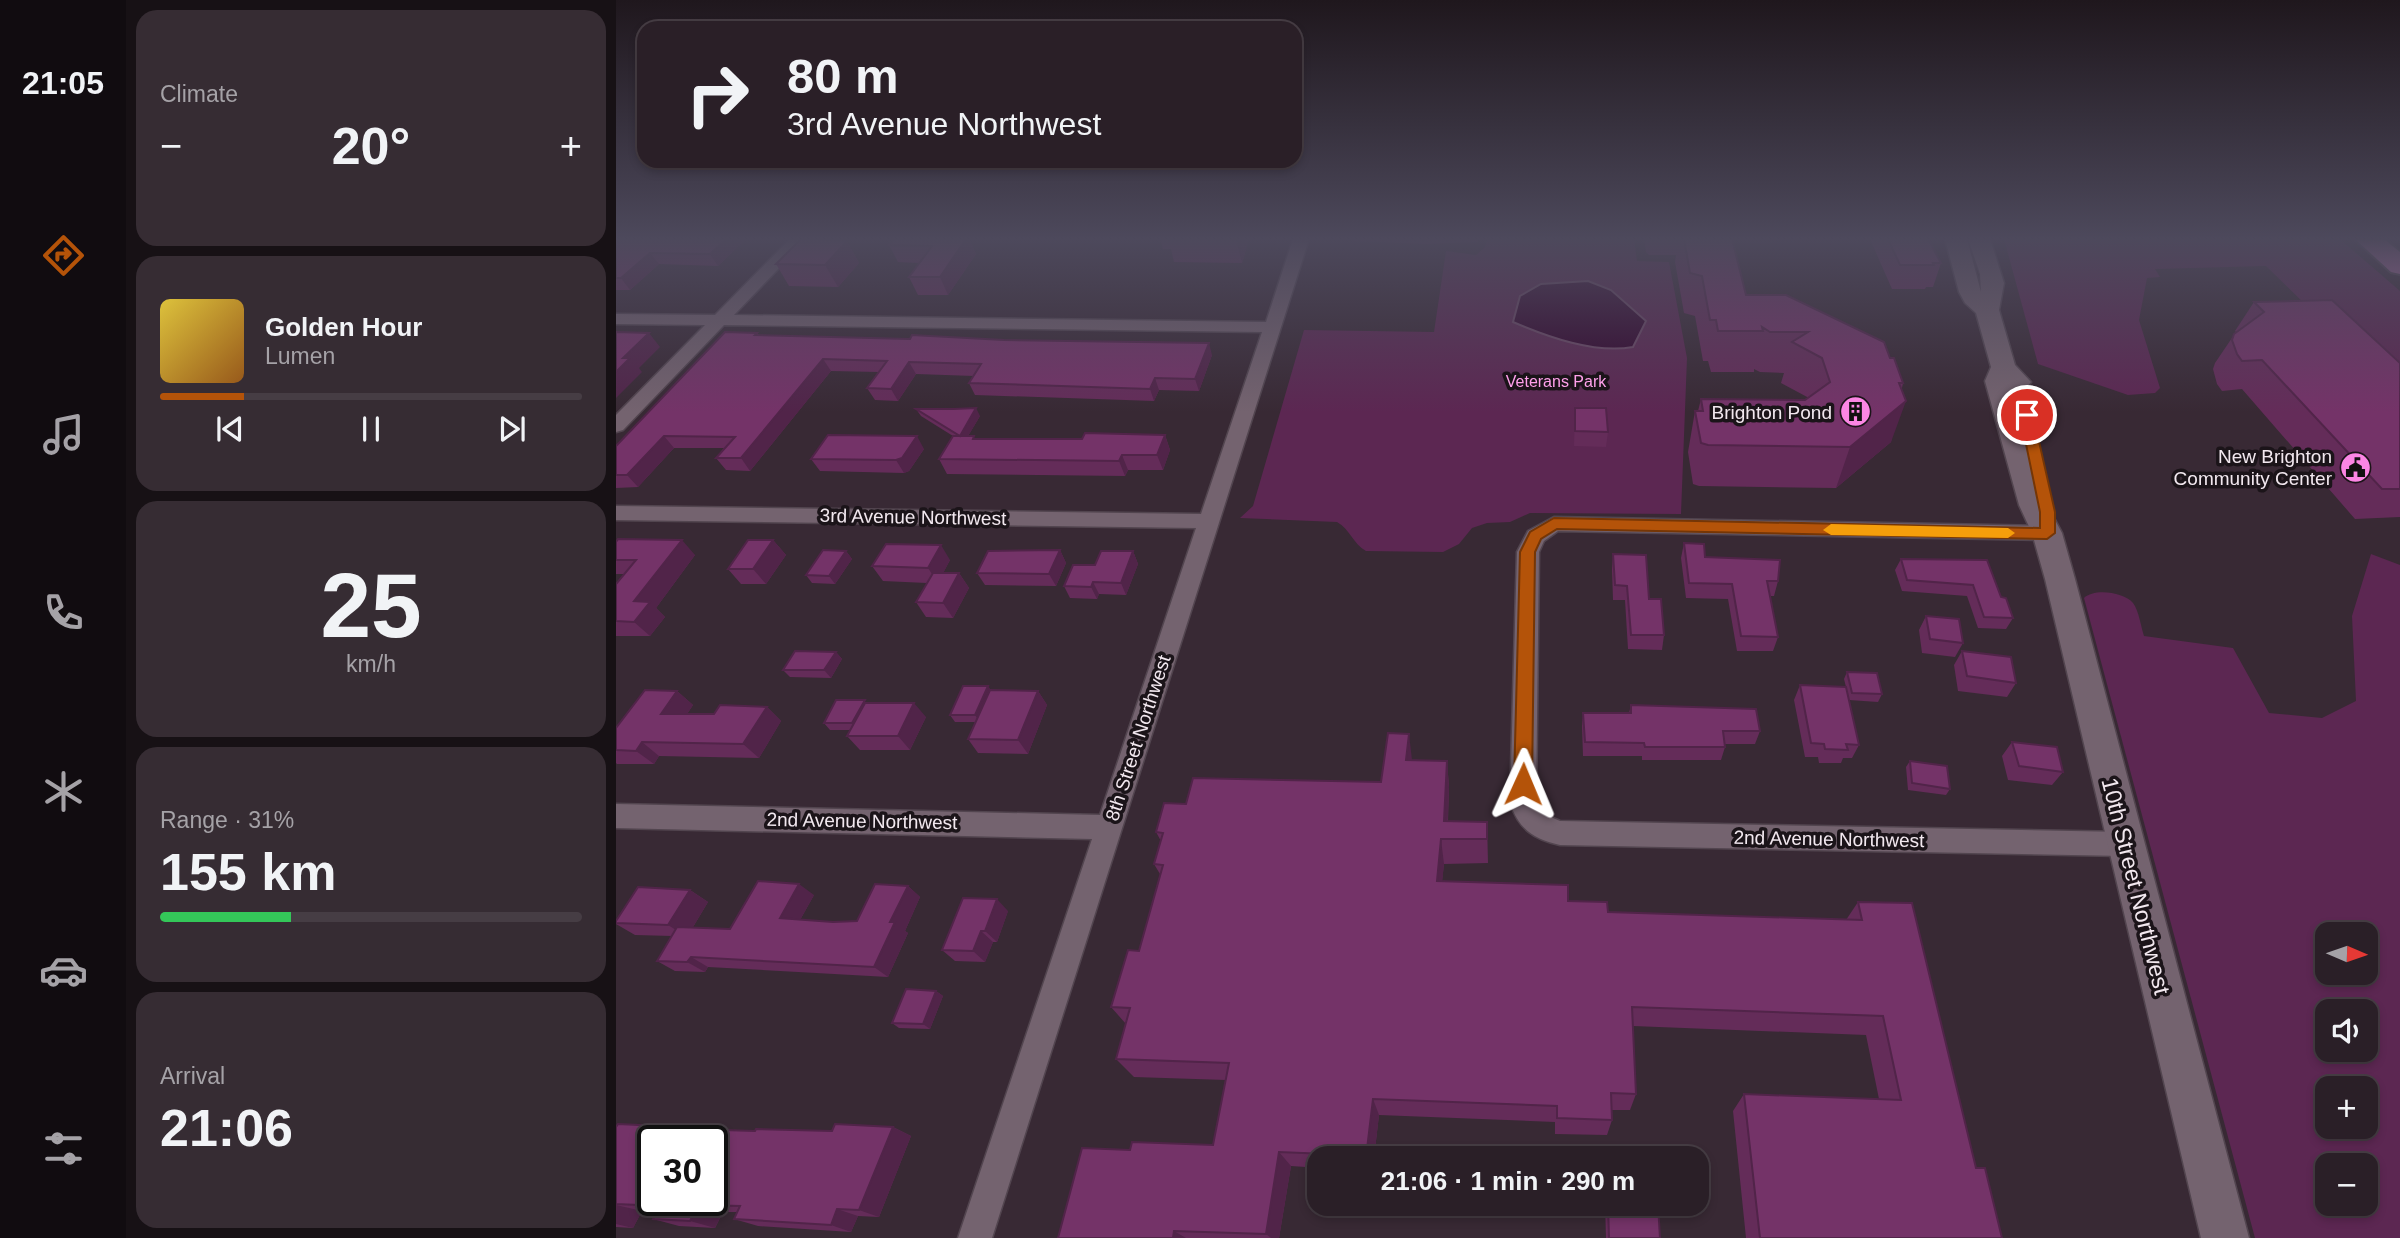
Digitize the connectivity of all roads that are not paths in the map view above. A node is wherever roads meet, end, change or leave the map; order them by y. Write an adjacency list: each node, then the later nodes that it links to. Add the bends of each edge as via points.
1 (743, 297): 7 (street)
2 (1283, 297): 8 (street, 8th Street Northwest)
3 (1972, 297): 5 (street, 10th Street Northwest)
4 (1994, 297): 5 (street, 10th Street Northwest)
5 (1987, 310): 12 (street, 10th Street Northwest, via 2003,367 1998,381 2033,505)
6 (616, 319): 7 (street)
7 (719, 321): 8 (street); 9 (street)
8 (1273, 327): 11 (street, 8th Street Northwest)
9 (616, 426)
10 (616, 513): 11 (street, 3rd Avenue Northwest)
11 (1209, 522): 15 (street, 8th Street Northwest)
12 (2047, 533): 13 (street, via 1554,524); 16 (street, 10th Street Northwest)
13 (1535, 536): 16 (street, 2nd Avenue Northwest, via 1528,552 1523,803 1535,824 1545,830)
14 (616, 816): 15 (street, 2nd Avenue Northwest)
15 (1109, 827): 17 (street, 8th Street Northwest)
16 (2125, 844): 18 (street, 10th Street Northwest)
17 (975, 1238)
18 (2225, 1238)

